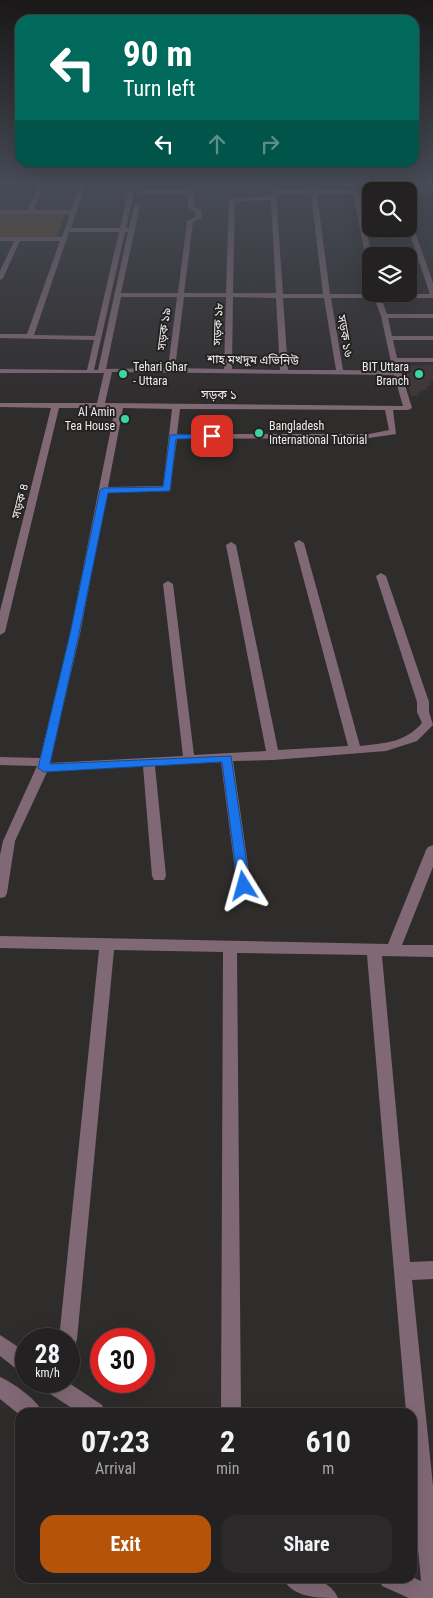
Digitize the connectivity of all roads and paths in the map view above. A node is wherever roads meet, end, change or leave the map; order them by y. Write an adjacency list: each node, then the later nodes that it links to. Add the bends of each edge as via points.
1 (9, 259): 10 (street)
2 (57, 259): 23 (street)
3 (116, 259): 24 (street)
4 (126, 259): 11 (street)
5 (185, 259): 12 (street, সড়ক ১৯)
6 (231, 259): 13 (street, সড়ক ১৮)
7 (276, 259): 17 (street)
8 (322, 259): 18 (street, সড়ক ১৬)
9 (421, 259): 16 (street)
10 (0, 278)
11 (118, 295): 12 (street); 31 (street)
12 (180, 295): 13 (street); 32 (street, সড়ক ১৯)
13 (230, 295): 17 (street); 33 (street, সড়ক ১৮)
14 (362, 295): 18 (street)
15 (417, 295): 16 (street)
16 (433, 295)
17 (278, 296): 18 (street); 35 (street)
18 (327, 296): 36 (street, সড়ক ১৬)
19 (379, 302): 20 (street)
20 (384, 316): 21 (street); 25 (street)
21 (433, 316)
22 (0, 336): 23 (street)
23 (30, 336): 24 (street)
24 (98, 338): 30 (street)
25 (390, 338): 26 (street); 27 (street)
26 (433, 338)
27 (395, 360): 28 (street); 37 (street)
28 (433, 360)
29 (0, 366): 30 (street, শাহ মখদুম এভিনিউ)
30 (91, 369): 31 (street, শাহ মখদুম এভিনিউ); 34 (street, শাহ মখদুম এভিনিউ)
31 (104, 369): 32 (street, শাহ মখদুম এভিনিউ); 40 (street)
32 (171, 371): 33 (street, শাহ মখদুম এভিনিউ)
33 (228, 371): 35 (street, শাহ মখদুম এভিনিউ)
34 (0, 372)
35 (284, 372): 36 (street, শাহ মখদুম এভিনিউ)
36 (340, 373): 37 (street, শাহ মখদুম এভিনিউ)
37 (397, 373): 43 (street, সড়ক ১, via 408,408)
38 (0, 405): 39 (street, সড়ক ১)
39 (56, 406): 40 (street, সড়ক ১); 50 (street, সড়ক ৪)
40 (100, 406): 41 (street, সড়ক ১)
41 (120, 406): 42 (street, সড়ক ১); 45 (street)
42 (176, 406): 43 (street, সড়ক ১); 44 (street)
43 (388, 408): 44 (street, via 394,432 369,436)
44 (173, 437): 45 (street, via 167,489)
45 (104, 490): 58 (street)
46 (299, 543): 52 (street)
47 (231, 545): 53 (street)
48 (381, 576): 51 (street)
49 (168, 584): 55 (street)
50 (0, 632)
51 (428, 710): 52 (street, via 428,724 420,736 394,746)
52 (354, 750): 53 (street)
53 (273, 756): 54 (street)
54 (227, 758): 55 (street); 62 (street)
55 (189, 760): 57 (street)
56 (0, 762): 58 (street)
57 (150, 762): 58 (street); 61 (street)
58 (44, 765): 59 (street)
59 (4, 841): 63 (street)
60 (433, 850): 68 (street)
61 (159, 876)
62 (244, 886)
63 (0, 893)
64 (0, 942): 65 (street)
65 (108, 945): 66 (street); 72 (street)
66 (230, 947): 67 (street); 79 (street)
67 (374, 950): 68 (street); 71 (street)
68 (393, 950): 69 (street)
69 (433, 951)
70 (433, 1270): 71 (street)
71 (402, 1271): 80 (street)
72 (69, 1328)
73 (0, 1344): 74 (street)
74 (15, 1356)
75 (0, 1387): 77 (street)
76 (69, 1393): 78 (street)
77 (27, 1408)
78 (90, 1408)
79 (231, 1408)
80 (415, 1408)
81 (417, 1426): 84 (street)
82 (302, 1583): 85 (street)
83 (401, 1583): 86 (street)
84 (433, 1592)
85 (327, 1598)
86 (433, 1598)

